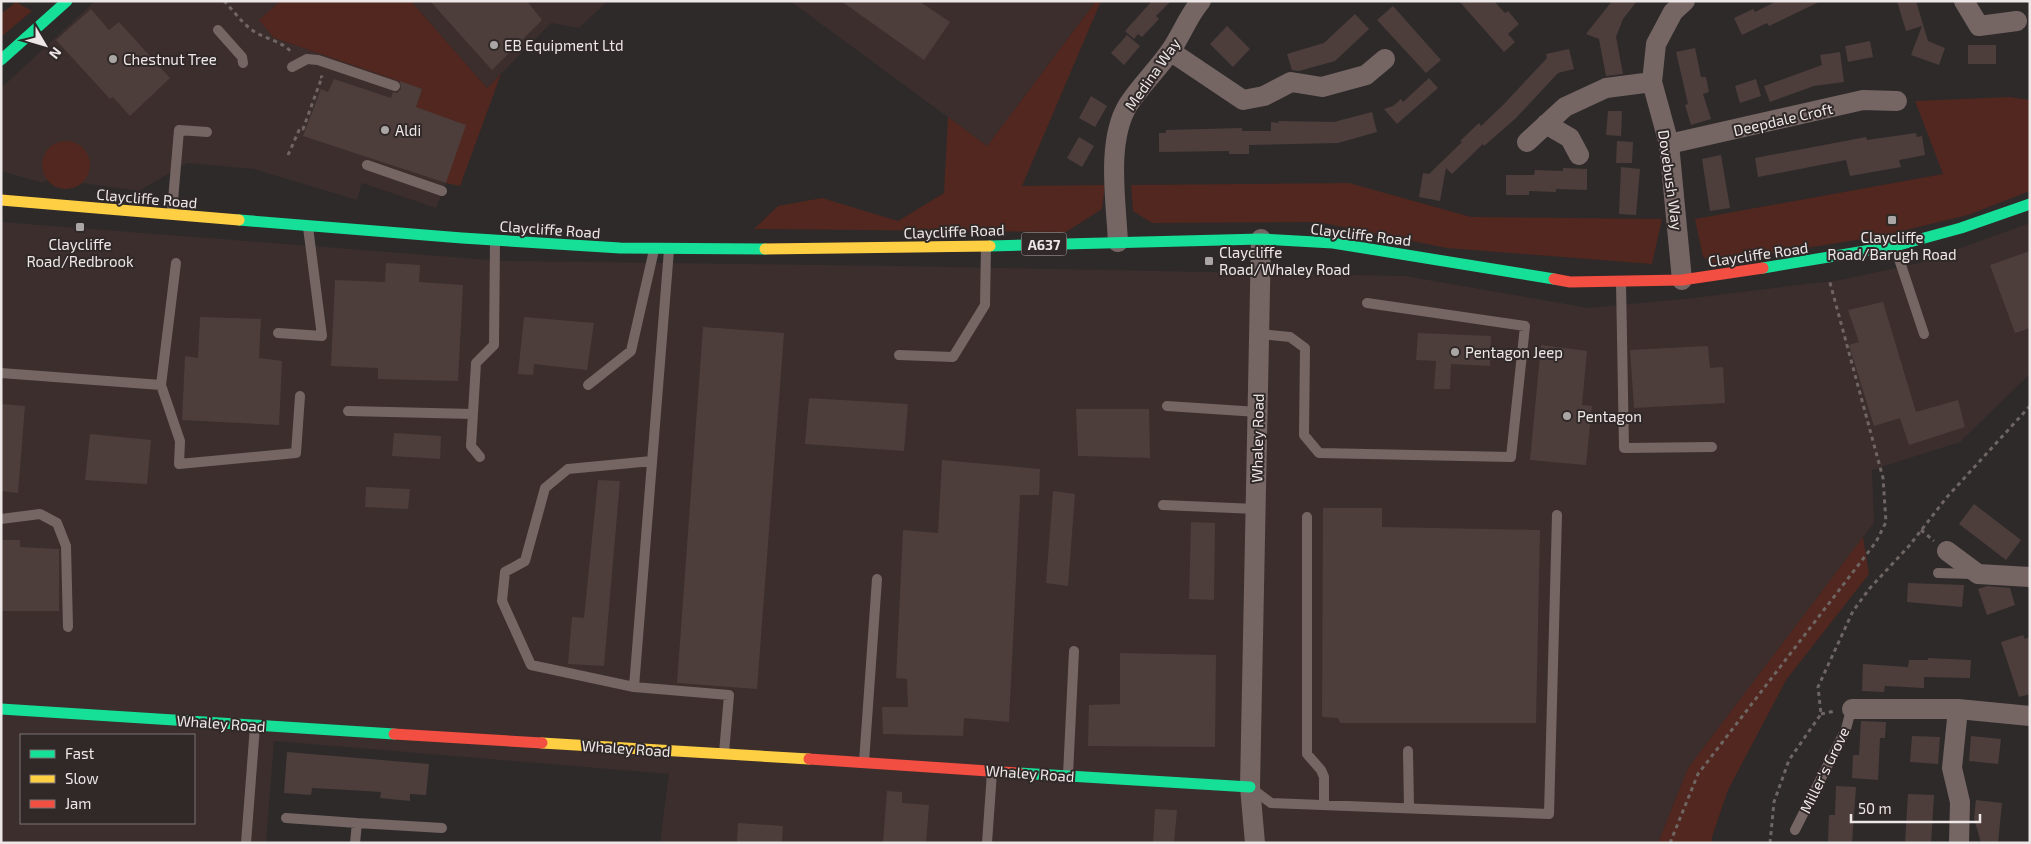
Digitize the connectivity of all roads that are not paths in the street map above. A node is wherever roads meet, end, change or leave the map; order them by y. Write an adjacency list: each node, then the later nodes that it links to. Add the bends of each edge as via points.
1 (1201, 1): 7 (street, Medina Way)
2 (1684, 1): 12 (street, Dovebush Way, via 1673,12 1656,44)
3 (1964, 1): 5 (street, via 1979,26)
4 (59, 3): 9 (main road)
5 (2017, 21)
6 (218, 30): 10 (lane)
7 (1170, 51): 8 (street, via 1242,100 1264,96 1291,82 1322,87 1366,75); 30 (street, Medina Way, via 1127,107 1120,126 1114,165)
8 (1385, 59)
9 (1, 60)
10 (244, 63)
11 (292, 67): 13 (lane, via 307,59 318,60)
12 (1652, 82): 15 (street, via 1606,88 1565,107); 18 (street, Dovebush Way)
13 (395, 86)
14 (1897, 101): 18 (street, Deepdale Croft, via 1863,100)
15 (1546, 124): 17 (street); 19 (street, via 1570,138)
16 (206, 132): 26 (lane, via 179,130)
17 (1527, 142)
18 (1669, 144): 36 (street, Dovebush Way)
19 (1579, 155)
20 (367, 165): 22 (lane)
21 (1, 190): 24 (main road, Claycliffe Road / A637)
22 (442, 191)
23 (1, 200): 24 (main road, Claycliffe Road / A637)
24 (48, 203): 26 (main road, Claycliffe Road / A637)
25 (2030, 204): 32 (main road, Claycliffe Road / A637)
26 (172, 215): 27 (main road, Claycliffe Road / A637)
27 (308, 226): 29 (main road, Claycliffe Road / A637); 39 (lane, via 322,336)
28 (1261, 239): 30 (main road, Claycliffe Road / A637); 37 (main road, Claycliffe Road / A637, via 1333,243 1570,282); 40 (street, Whaley Road)
29 (495, 240): 33 (main road, Claycliffe Road / A637); 50 (lane, via 494,345 476,363)
30 (1118, 242): 31 (main road, Claycliffe Road / A637)
31 (986, 246): 34 (main road, Claycliffe Road / A637); 42 (lane, via 985,305 953,357)
32 (1895, 246): 36 (main road, Claycliffe Road / A637); 41 (lane)
33 (655, 249): 34 (main road, Claycliffe Road / A637); 45 (lane, via 631,351)
34 (669, 249): 53 (lane)
35 (176, 263): 44 (lane)
36 (1682, 280): 37 (main road, Claycliffe Road / A637)
37 (1620, 281): 51 (lane, via 1624,448)
38 (1367, 303): 40 (lane, via 1525,326 1511,457 1319,453 1304,435 1305,348 1290,337)
39 (278, 333)
40 (1259, 334): 49 (street, Whaley Road)
41 (1924, 334)
42 (899, 355)
43 (1, 373): 44 (lane)
44 (161, 385): 46 (lane, via 180,441 179,464 296,453)
45 (588, 385)
46 (300, 396)
47 (1167, 406): 49 (lane)
48 (348, 411): 50 (lane)
49 (1258, 412): 55 (street, Whaley Road)
50 (473, 414): 52 (lane, via 471,446)
51 (1712, 447)
52 (480, 457)
53 (652, 461): 66 (lane); 66 (lane, via 568,469 545,488 525,561 505,572 502,601 531,665)
54 (1163, 505): 55 (lane)
55 (1256, 509): 77 (street, Whaley Road)
56 (1557, 515): 79 (lane, via 1549,814)
57 (1307, 517): 78 (lane, via 1308,754 1324,778)
58 (1, 519): 64 (lane, via 40,514 57,523 66,546)
59 (1947, 551): 61 (street)
60 (1938, 573): 61 (lane)
61 (1978, 574): 62 (street)
62 (2030, 577)
63 (877, 579): 74 (lane)
64 (68, 627)
65 (1074, 651): 76 (lane)
66 (634, 686): 73 (lane, via 729,695)
67 (1852, 704): 69 (street, Miller's Grove); 83 (lane, Miller's Grove, via 1846,729)
68 (1, 709): 71 (main road, Whaley Road)
69 (1958, 709): 70 (street, Miller's Grove); 88 (street, via 1952,768 1960,802)
70 (2030, 716)
71 (255, 725): 73 (main road, Whaley Road); 84 (lane)
72 (1408, 751): 79 (lane)
73 (724, 754): 74 (main road, Whaley Road)
74 (864, 763): 75 (main road, Whaley Road)
75 (992, 771): 76 (main road, Whaley Road); 86 (lane)
76 (1068, 776): 77 (main road, Whaley Road)
77 (1250, 787): 78 (lane, via 1271,803); 87 (street, Whaley Road)
78 (1324, 805): 79 (lane)
79 (1408, 808)
80 (286, 818): 81 (lane)
81 (357, 823): 82 (lane); 85 (lane)
82 (442, 828)
83 (1795, 830)
84 (246, 843)
85 (355, 843)
86 (987, 843)
87 (1254, 843)
88 (1959, 843)

